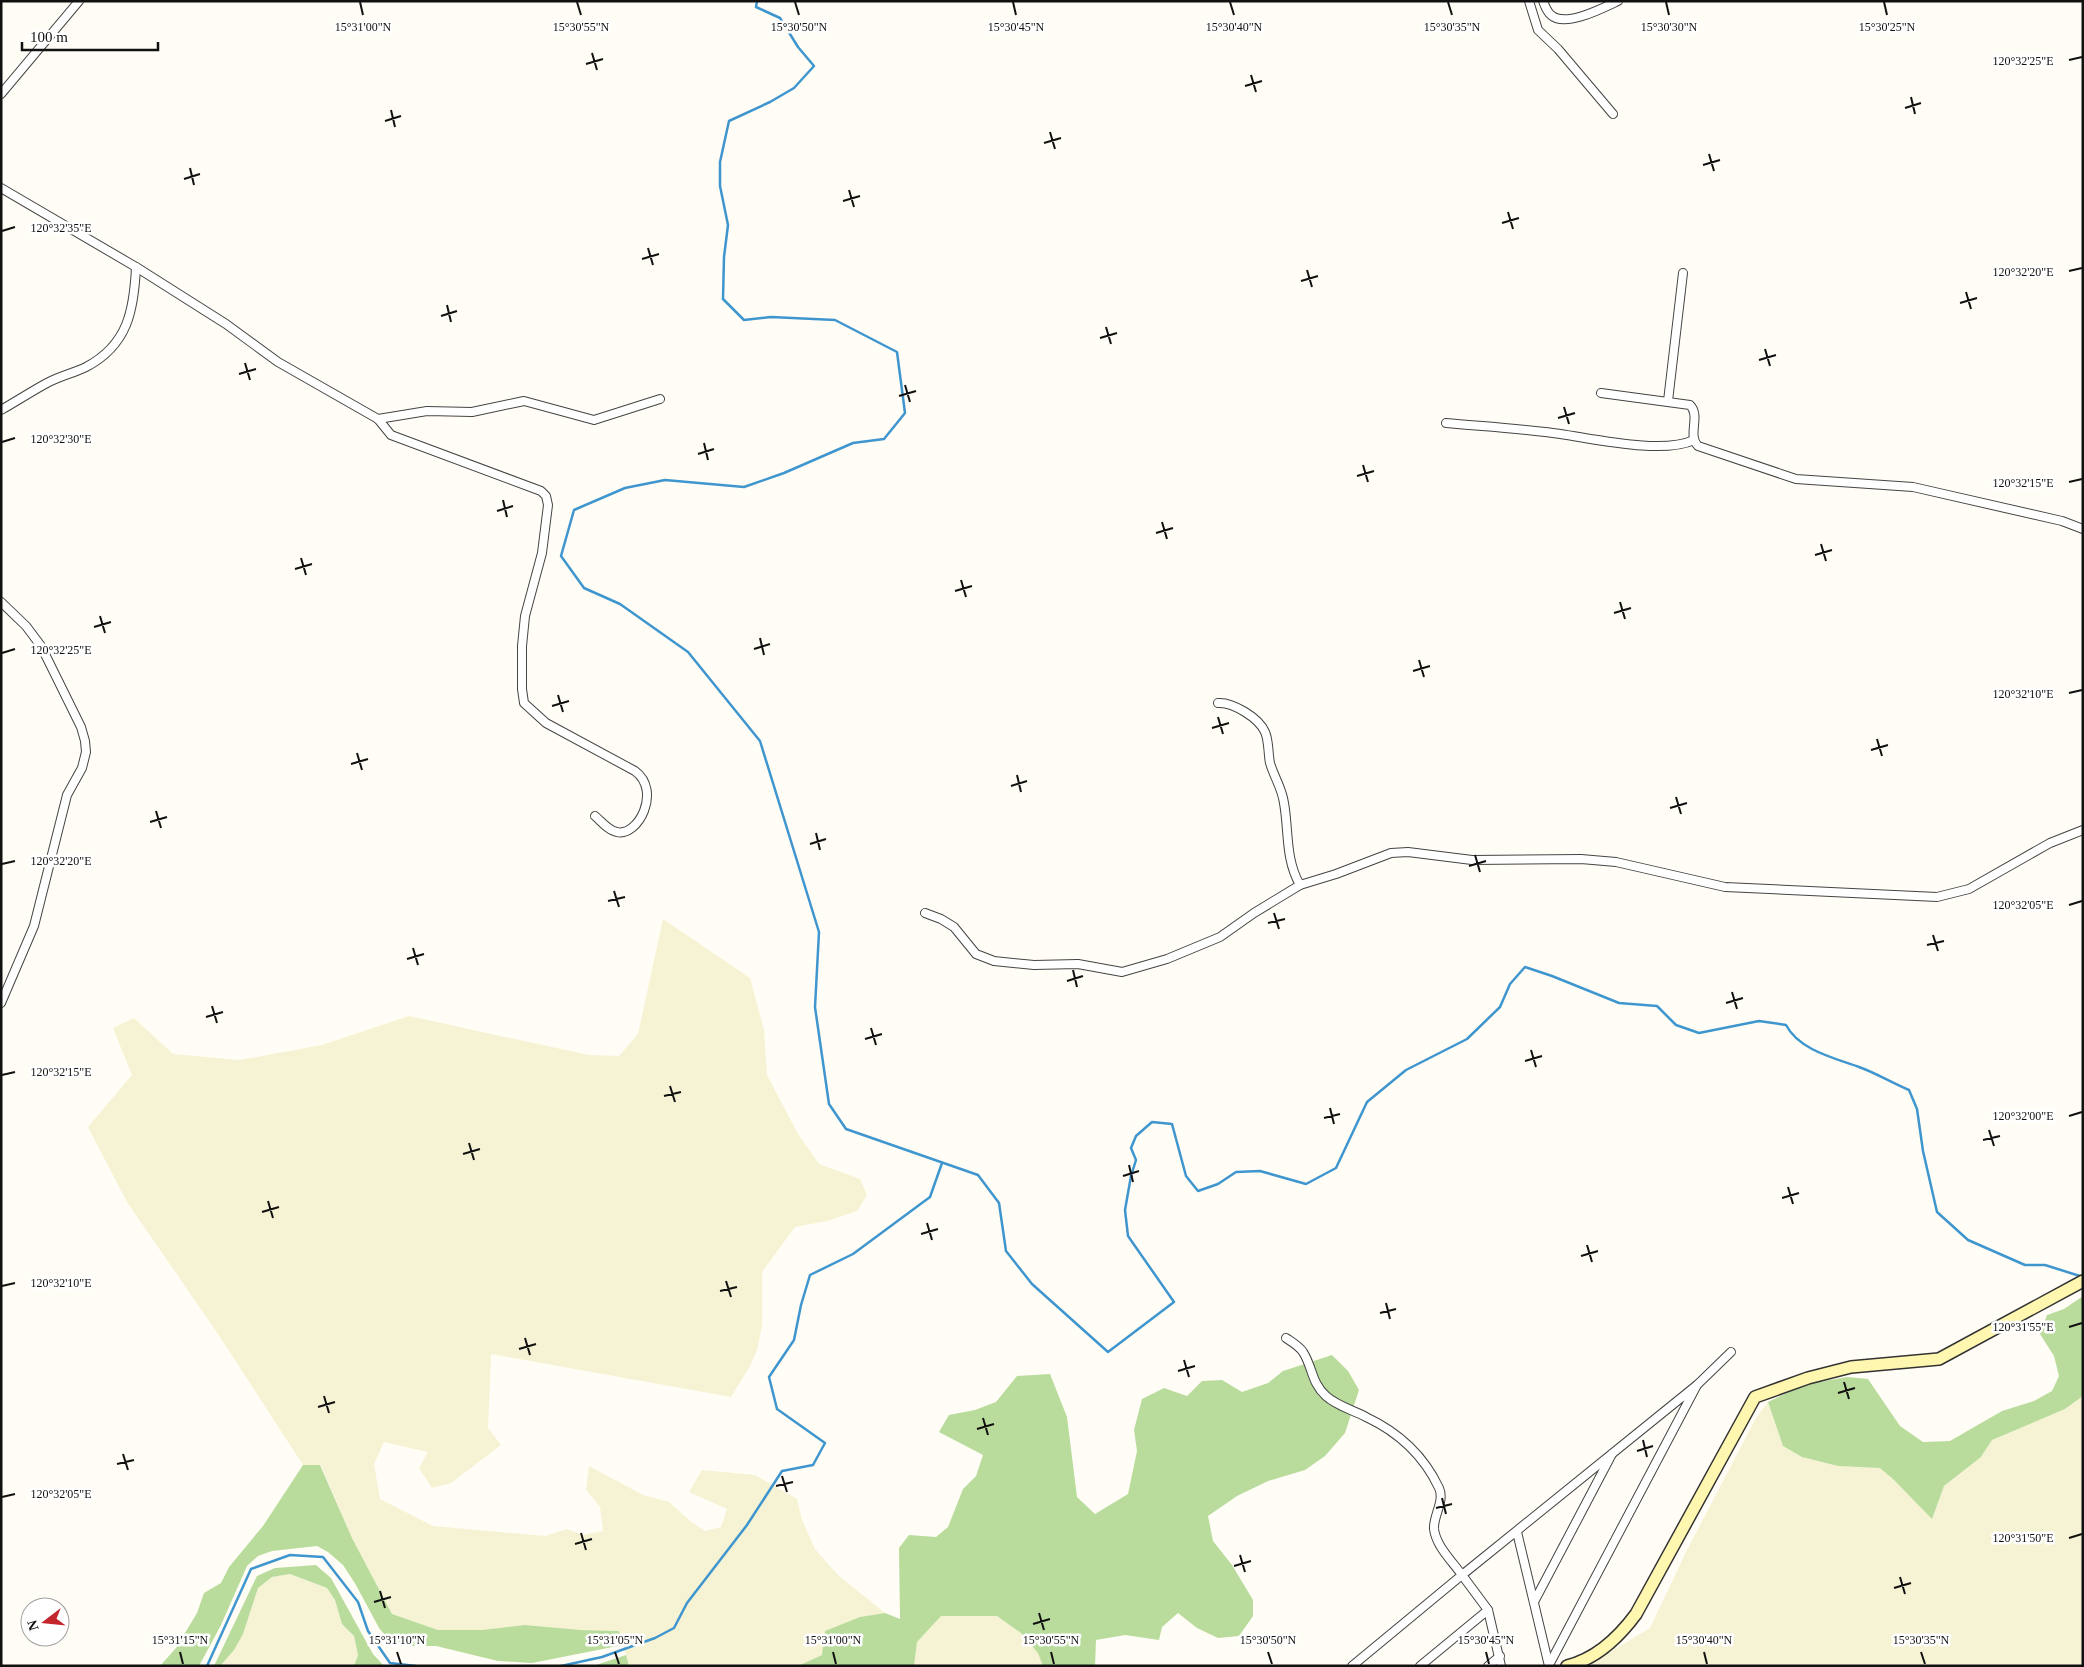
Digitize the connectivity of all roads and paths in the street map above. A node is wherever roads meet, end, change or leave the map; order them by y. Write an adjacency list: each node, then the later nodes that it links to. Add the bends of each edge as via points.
1 (79, 1): 5 (street)
2 (1529, 1): 6 (street, via 1538,30)
3 (1543, 1): 4 (street, via 1551,15 1558,19 1586,14)
4 (1618, 1)
5 (1, 94)
6 (1613, 114)
7 (1, 188): 8 (street)
8 (136, 267): 13 (street, via 135,295 127,326 104,356 48,382); 14 (street, via 226,324 278,362)
9 (1683, 273): 12 (street)
10 (1601, 393): 12 (street)
11 (660, 399): 14 (street, via 594,420 524,401 472,412 434,410)
12 (1668, 401): 16 (street, via 1690,404 1694,408)
13 (1, 410)
14 (378, 419): 20 (street, via 391,435 541,491 546,496 548,505 542,553 522,646 524,703 546,723 635,771 648,788 643,815 630,829 614,832)
15 (1446, 424): 16 (street, via 1546,432 1626,443 1674,446)
16 (1694, 440): 17 (street, via 1698,446 1796,479 1913,488 2062,521)
17 (2083, 529)
18 (1, 602): 24 (street, via 41,646 80,727 86,752 82,768 67,795 34,926)
19 (1218, 703): 22 (street, via 1237,707 1265,731 1270,763 1281,787 1290,863)
20 (595, 816)
21 (2083, 830): 22 (street, via 2050,843 1969,889 1937,896 1725,887 1616,862 1581,859 1472,860 1408,852 1391,853)
22 (1300, 885): 23 (street, via 1220,937 1167,959 1122,972 1078,964 1034,965 994,961 976,954 954,927)
23 (925, 913)
24 (1, 1003)
25 (2083, 1281): 41 (street, via 1939,1359 1851,1367 1755,1397 1636,1614 1593,1656)
26 (1286, 1338): 31 (street, via 1303,1352 1314,1382 1335,1404 1376,1421 1404,1440 1418,1456 1440,1492 1434,1519 1436,1536)
27 (1731, 1352): 28 (street)
28 (1697, 1385): 29 (street); 40 (street)
29 (1614, 1451): 30 (street); 32 (street)
30 (1517, 1532): 31 (street); 32 (street)
31 (1462, 1574): 33 (street); 35 (street)
32 (1534, 1602): 40 (street)
33 (1488, 1610): 34 (street); 37 (street)
34 (1500, 1656): 38 (street); 39 (street)
35 (1361, 1663): 36 (street)
36 (1352, 1666)
37 (1420, 1666)
38 (1488, 1666)
39 (1501, 1666)
40 (1549, 1666)
41 (1567, 1666)

